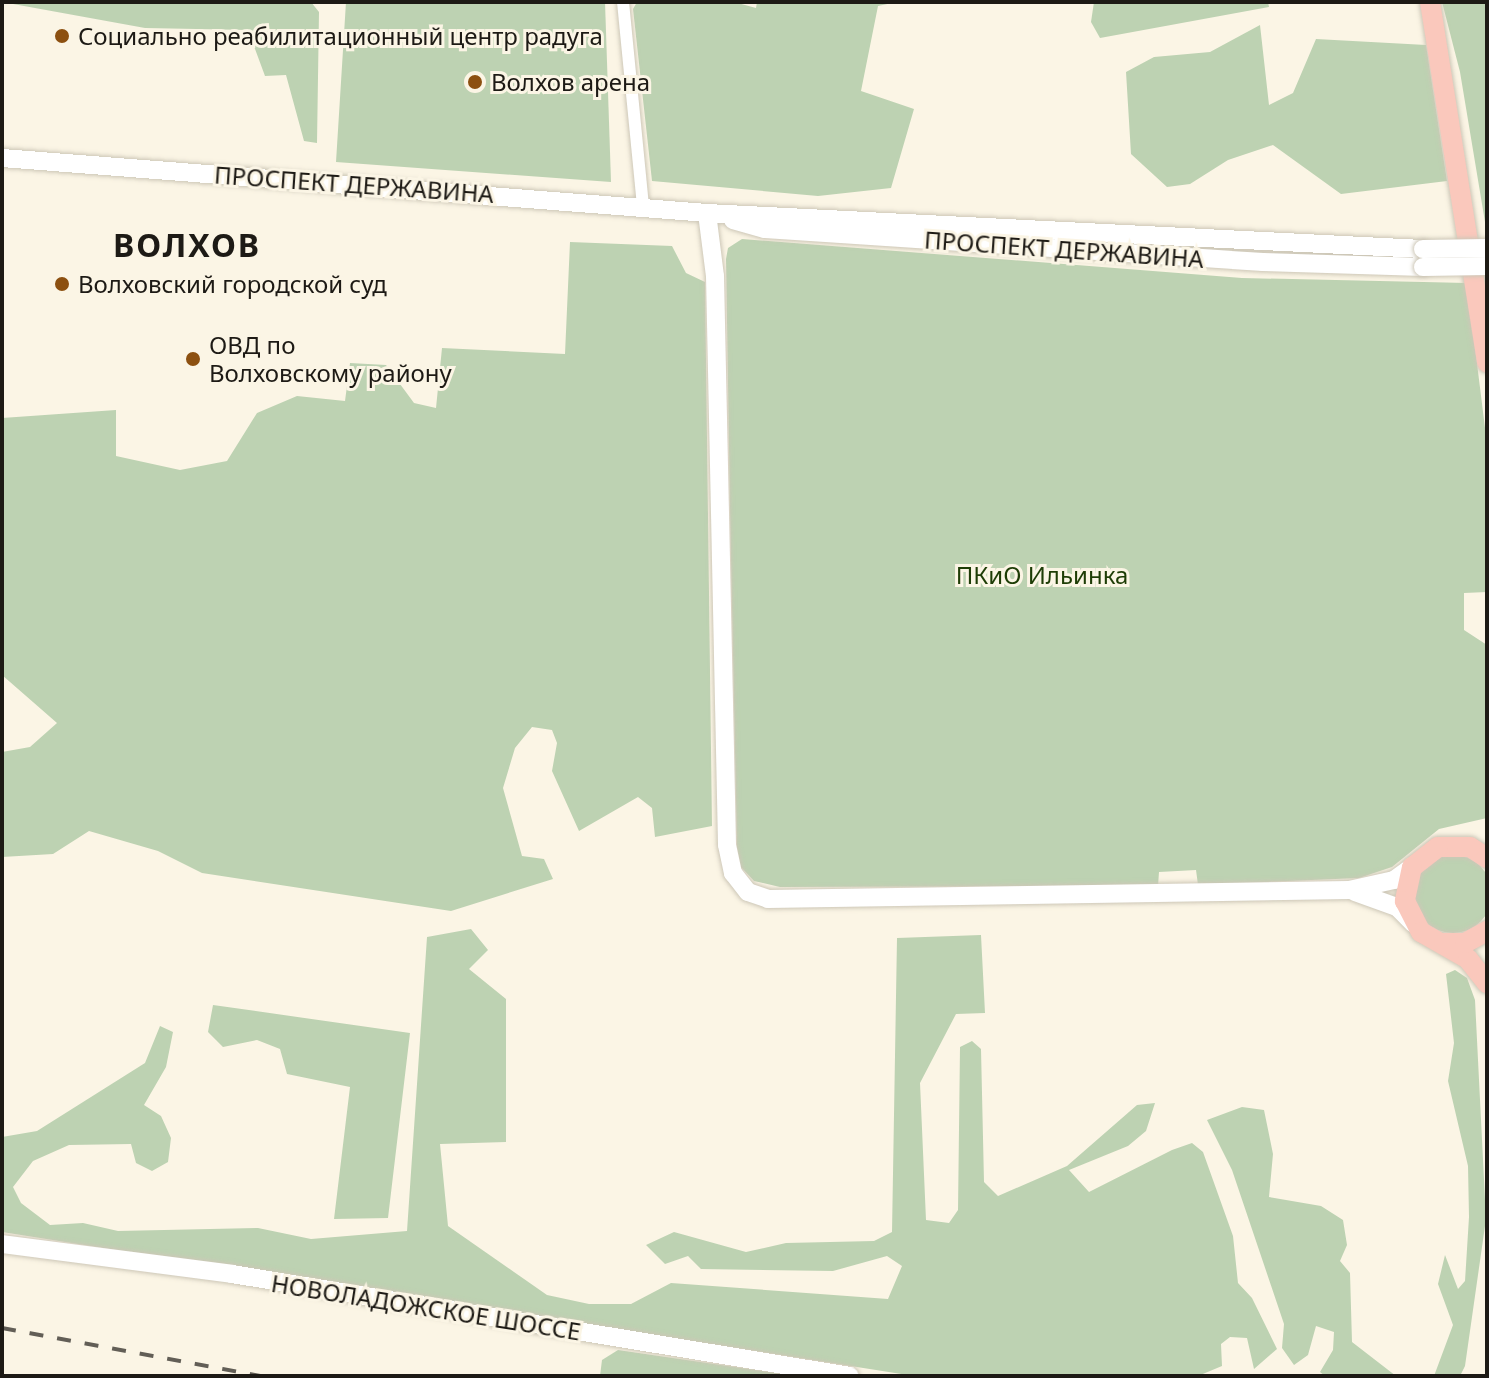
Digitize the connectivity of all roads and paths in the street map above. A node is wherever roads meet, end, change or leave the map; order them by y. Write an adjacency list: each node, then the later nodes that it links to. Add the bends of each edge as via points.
1 (623, 2): 4 (street)
2 (1430, 2): 9 (main road)
3 (2, 158): 4 (main road, ПРОСПЕКТ ДЕРЖАВИНА)
4 (643, 206): 5 (main road, ПРОСПЕКТ ДЕРЖАВИНА)
5 (707, 213): 7 (main road, ПРОСПЕКТ ДЕРЖАВИНА); 12 (main road, via 715,276 727,845 733,873 748,892 768,899)
6 (1487, 248): 7 (main road, bridge)
7 (1423, 258): 8 (main road, bridge)
8 (1487, 266)
9 (1487, 363)
10 (1481, 848): 11 (main road, via 1438,847)
11 (1412, 867): 12 (main road, via 1394,880); 14 (main road, via 1405,901)
12 (1349, 890): 14 (main road, via 1397,907)
13 (1487, 931): 15 (main road, via 1465,943)
14 (1421, 932): 15 (main road)
15 (1444, 943): 16 (main road, via 1468,959)
16 (1487, 983)
17 (2, 1244): 18 (main road, НОВОЛАДОЖСКОЕ ШОССЕ, via 232,1274)
18 (850, 1376)

